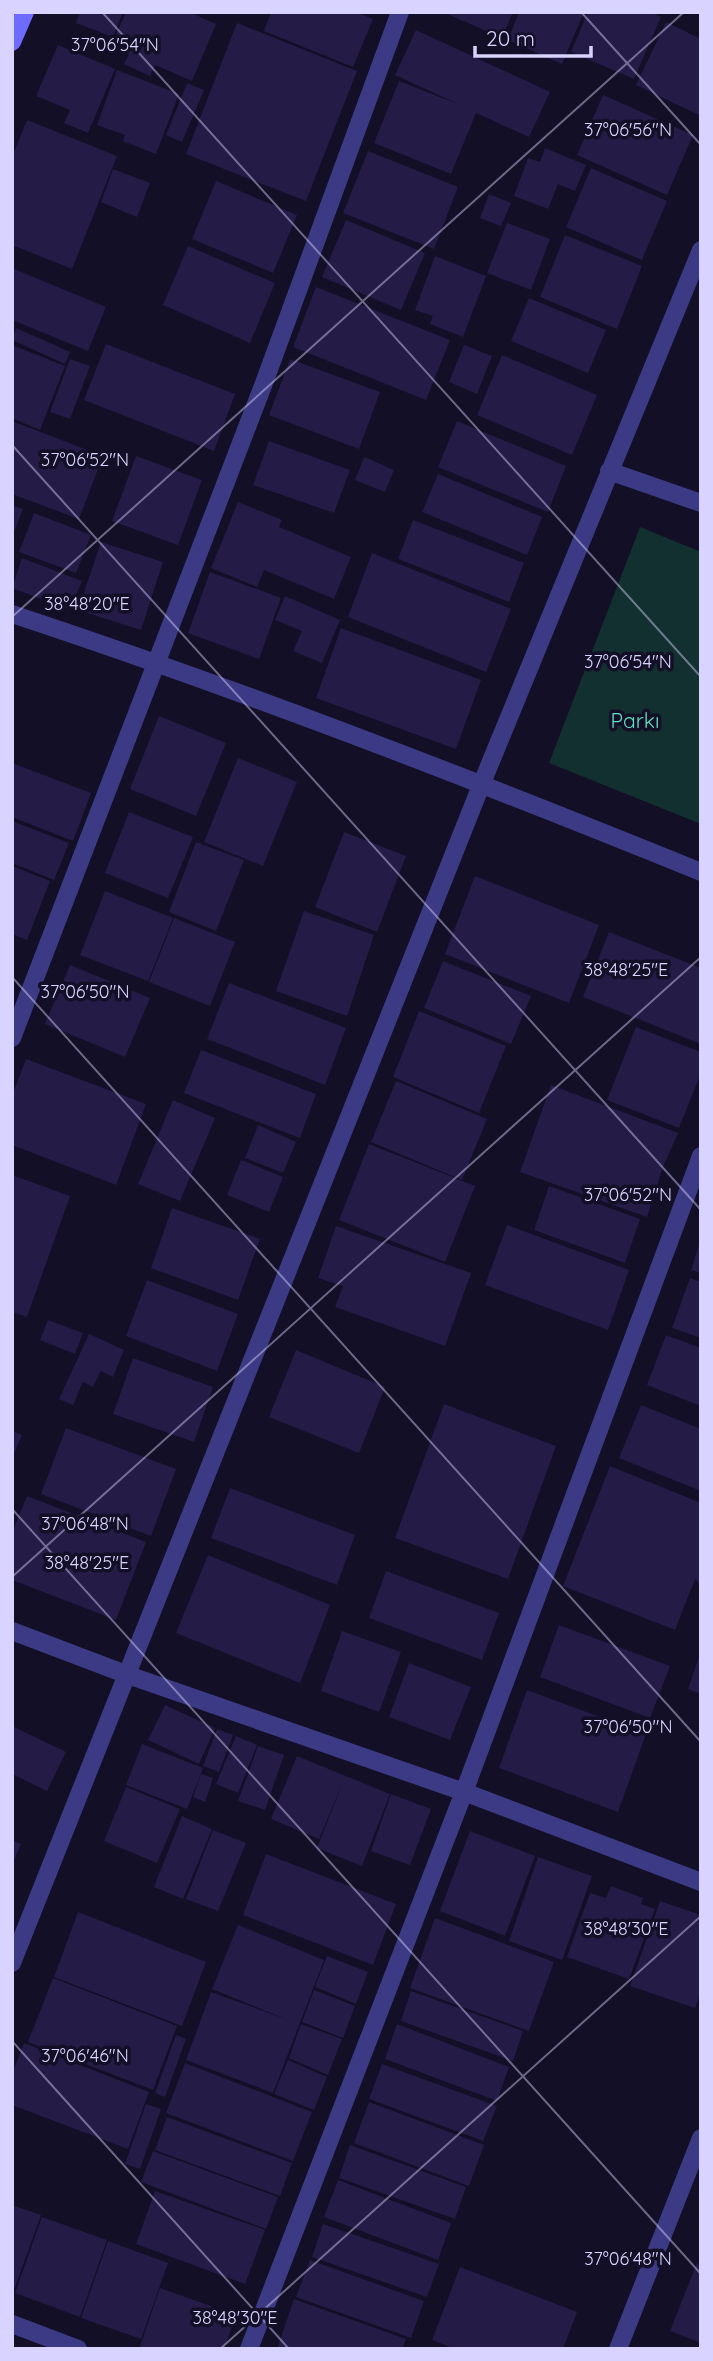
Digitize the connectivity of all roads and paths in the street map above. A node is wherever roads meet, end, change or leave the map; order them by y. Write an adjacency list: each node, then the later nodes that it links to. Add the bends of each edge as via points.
1 (24, 12): 3 (main road)
2 (400, 12): 8 (street)
3 (14, 34)
4 (701, 250): 5 (street)
5 (609, 471): 6 (street); 9 (street)
6 (701, 503)
7 (12, 614): 8 (street)
8 (156, 662): 9 (street); 11 (street)
9 (482, 783): 10 (street); 14 (street)
10 (701, 872)
11 (12, 1038)
12 (701, 1156): 15 (street)
13 (12, 1631): 14 (street)
14 (128, 1675): 15 (street); 17 (street)
15 (464, 1792): 16 (street); 21 (street)
16 (701, 1882)
17 (12, 1963)
18 (701, 2138): 22 (street)
19 (12, 2324): 20 (street)
20 (78, 2349)
21 (249, 2349)
22 (618, 2349)

